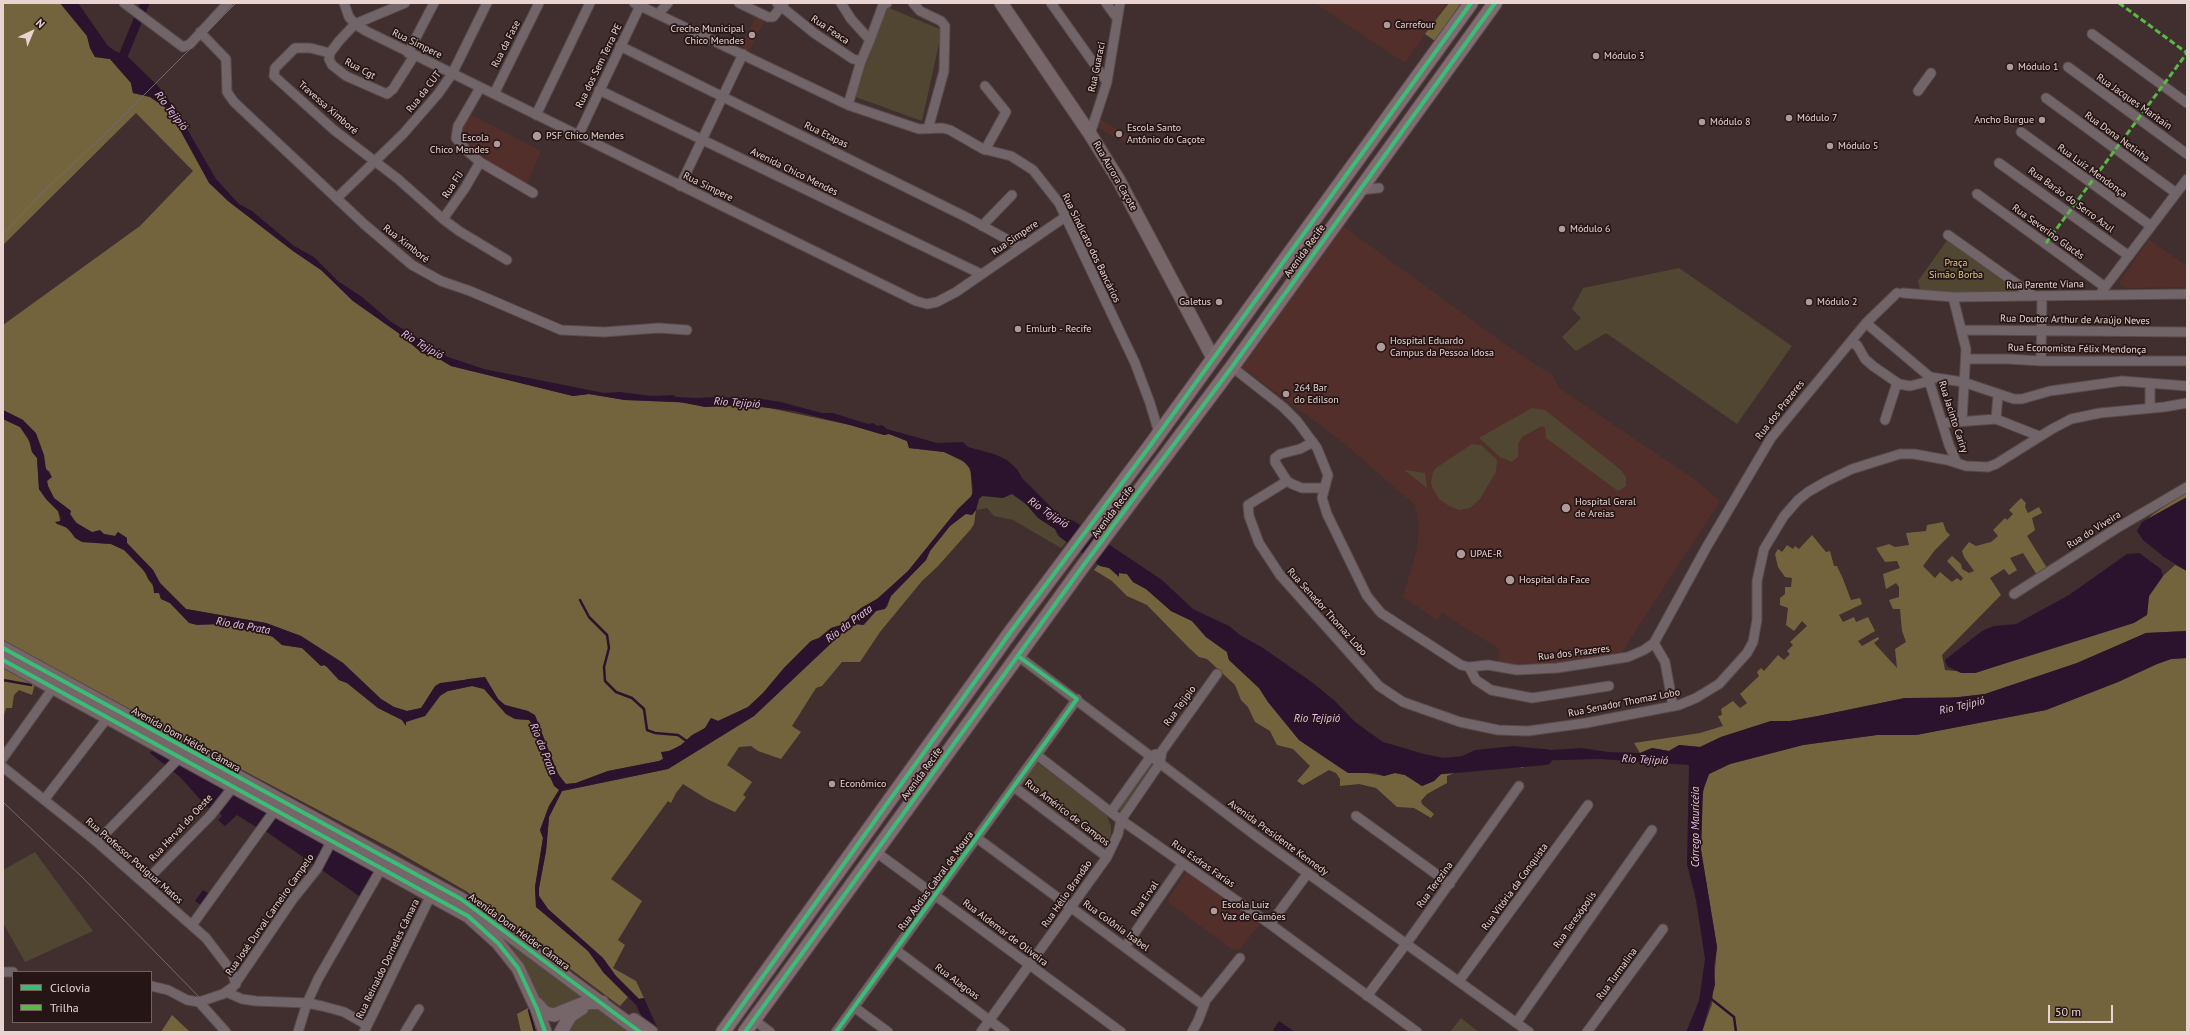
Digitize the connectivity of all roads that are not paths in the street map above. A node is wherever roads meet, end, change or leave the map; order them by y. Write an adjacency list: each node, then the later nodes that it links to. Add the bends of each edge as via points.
1 (124, 3): 25 (street, via 182,47 190,44)
2 (228, 3): 25 (street)
3 (344, 3): 24 (street, via 349,17)
4 (405, 3): 24 (street)
5 (434, 3): 30 (street)
6 (487, 3): 35 (street, Rua da CUT)
7 (539, 3): 41 (street, Rua da Fase)
8 (590, 3): 46 (street)
9 (668, 3): 22 (street)
10 (739, 3): 20 (street, via 768,18 773,17)
11 (841, 3): 27 (street)
12 (886, 3): 27 (street)
13 (913, 3): 47 (street, via 920,11 942,21 945,26 944,71)
14 (1001, 3): 49 (main road, Rua Aurora Caçote)
15 (1051, 3): 36 (street)
16 (1106, 3): 23 (street)
17 (1120, 3): 23 (street, Rua Guaraci)
18 (1471, 3): 87 (main road, Avenida Recife)
19 (1495, 3): 60 (main road, Avenida Recife)
20 (781, 4): 32 (street, Rua Feaca, via 808,29)
21 (637, 5): 22 (street, Rua Sindicato dos Bancários); 28 (street, Rua dos Sem Terra PE)
22 (658, 14): 31 (street, Rua Sindicato dos Bancários)
23 (1117, 18): 36 (street, Rua Guaraci)
24 (355, 24): 29 (street); 30 (street, Rua Simpere)
25 (200, 32): 65 (street, Rua Ximboré, via 226,59 226,92 229,97)
26 (2092, 34): 44 (street)
27 (868, 39): 32 (street)
28 (620, 46): 39 (street, Rua dos Sem Terra PE); 42 (street, Rua Etapas)
29 (330, 53): 30 (street, Rua Cgt, via 330,62 346,76 383,93 390,92); 54 (street, Travessa Ximboré, via 310,48 295,48 275,68 273,74 334,130)
30 (411, 54): 35 (street, Rua Simpere)
31 (743, 54): 42 (street); 45 (street, Rua Sindicato dos Bancários)
32 (857, 60): 45 (street)
33 (2068, 67): 53 (street, Rua Jacques Maritain)
34 (1931, 73): 40 (street)
35 (452, 74): 38 (street, Rua Simpere); 54 (street, Rua da CUT, via 419,117)
36 (1107, 82): 49 (street, Rua Guaraci)
37 (985, 86): 52 (street, via 1006,112)
38 (480, 88): 41 (street, Rua Simpere); 55 (street, via 455,135 462,146)
39 (599, 90): 50 (street, Rua dos Sem Terra PE); 51 (street, Avenida Chico Mendes)
40 (1918, 91)
41 (494, 94): 46 (street, Rua Simpere)
42 (723, 96): 51 (street); 68 (street, Rua Etapas)
43 (2046, 98): 62 (street, Rua Dona Netinha)
44 (2187, 103)
45 (848, 105): 47 (street, Rua Sindicato dos Bancários, via 919,129)
46 (536, 115): 50 (street, Rua Simpere)
47 (928, 129): 52 (street, Rua Sindicato dos Bancários, via 950,130)
48 (2021, 132): 69 (street, Rua Luiz Mendonça)
49 (1090, 134): 87 (main road, Rua Aurora Caçote, via 1118,179)
50 (578, 136): 58 (street, Rua Simpere)
51 (702, 140): 58 (street); 74 (street, Avenida Chico Mendes)
52 (985, 150): 66 (street, Rua Sindicato dos Bancários, via 1011,156 1032,170 1059,203)
53 (2187, 154)
54 (375, 162): 65 (street); 67 (street, Travessa Ximboré)
55 (480, 162): 61 (street); 67 (street, Rua FIJ)
56 (2000, 163): 72 (street, Rua Barão do Serro Azul)
57 (2187, 179): 62 (street)
58 (680, 186): 74 (street, Rua Simpere, via 916,301 927,304 937,302)
59 (1379, 188): 60 (street)
60 (1360, 190): 91 (main road, Avenida Recife)
61 (533, 193)
62 (2176, 193): 69 (street)
63 (1977, 194): 75 (street, Rua Severino Glacês)
64 (1012, 196): 68 (street)
65 (337, 198): 82 (street, Rua Ximboré, via 412,265 427,274 552,328 573,332 659,328)
66 (1065, 218): 71 (street, Rua Simpere); 104 (street, Rua Sindicato dos Bancários, via 1135,363)
67 (446, 222): 73 (street, Travessa Ximboré)
68 (982, 226): 71 (street, Rua Etapas)
69 (2151, 226): 72 (street)
70 (1948, 234): 79 (street)
71 (1020, 247): 74 (street, Rua Simpere)
72 (2129, 256): 75 (street)
73 (507, 260)
74 (981, 274)
75 (2105, 287): 78 (street)
76 (1900, 293): 80 (street, Rua Parente Viana); 81 (street, Rua dos Prazeres)
77 (2187, 294): 78 (street, Rua Parente Viana)
78 (2099, 295): 79 (street, Rua Parente Viana)
79 (2038, 296): 80 (street, Rua Parente Viana); 84 (street)
80 (1954, 297): 83 (street)
81 (1866, 323): 86 (street, Rua dos Prazeres); 92 (street)
82 (687, 330)
83 (1962, 330): 84 (street, Rua Doutor Arthur de Araújo Neves); 88 (street)
84 (2041, 332): 85 (street, Rua Doutor Arthur de Araújo Neves); 89 (street)
85 (2187, 332)
86 (1850, 343): 94 (street, via 1856,345 1873,366); 112 (street, Rua dos Prazeres, via 1786,417 1762,451)
87 (1213, 358): 104 (main road, Avenida Recife)
88 (1966, 359): 89 (street, Rua Economista Félix Mendonça); 93 (street)
89 (2041, 361): 90 (street, Rua Economista Félix Mendonça)
90 (2187, 361)
91 (1232, 367): 106 (street, Rua dos Prazeres, via 1282,407); 114 (main road, Avenida Recife)
92 (1930, 377): 93 (street); 94 (street, via 1926,382 1910,386); 103 (street, Rua Jacinto Cariry)
93 (1964, 382): 97 (street); 102 (street)
94 (1897, 383): 101 (street)
95 (2150, 383): 96 (street); 97 (street, via 2116,382 2050,391 2022,399); 99 (street)
96 (2187, 386)
97 (1998, 395): 100 (street)
98 (2187, 402): 99 (street, Rua Senador Thomaz Lobo)
99 (2150, 408): 105 (street, Rua Senador Thomaz Lobo, via 2083,416 2062,423)
100 (1996, 419): 102 (street); 105 (street)
101 (1885, 420)
102 (1962, 421): 103 (street)
103 (1943, 423): 107 (street, Rua Jacinto Cariry)
104 (1159, 433): 184 (main road, Avenida Recife, via 1068,554)
105 (2039, 436): 107 (street, Rua Senador Thomaz Lobo, via 1988,467 1978,468)
106 (1313, 442): 108 (street, via 1277,456 1275,462); 110 (street, Rua dos Prazeres, via 1328,475)
107 (1957, 463): 121 (street, Rua Senador Thomaz Lobo, via 1914,454 1900,454 1852,469 1808,492 1784,516 1760,558 1756,631 1747,653 1719,684 1696,698)
108 (1287, 481): 110 (street, via 1302,488); 121 (street, Rua Senador Thomaz Lobo, via 1248,505 1248,516 1259,543 1280,575 1379,686 1395,697 1460,722 1511,731 1586,723)
109 (2187, 487): 111 (street, Rua do Viveira)
110 (1324, 488): 116 (street, Rua dos Prazeres, via 1322,498 1335,534 1375,606 1381,613 1461,666)
111 (2014, 594)
112 (1654, 643): 116 (street, Rua dos Prazeres, via 1628,657 1557,668 1517,670 1488,665); 121 (street, via 1665,662)
113 (3, 648): 169 (main road, Avenida Dom Hélder Câmara, via 461,899)
114 (1018, 656): 120 (street, Avenida Presidente Kennedy); 143 (main road, Avenida Recife)
115 (3, 660): 119 (main road, Avenida Dom Hélder Câmara)
116 (1469, 667): 118 (street, via 1476,680 1490,690 1532,698)
117 (1218, 674): 123 (street, Rua Tejipio)
118 (1609, 686)
119 (53, 688): 122 (main road, Avenida Dom Hélder Câmara); 126 (street)
120 (1077, 700): 124 (street, Rua Abdias Cabral de Moura); 125 (street, Avenida Presidente Kennedy)
121 (1674, 706)
122 (108, 717): 127 (main road, Avenida Dom Hélder Câmara); 133 (street)
123 (1162, 751): 125 (street, Rua Tejipio); 128 (street, Rua Tejipio)
124 (1037, 755): 131 (street, Rua Abdias Cabral de Moura); 136 (street, Rua Esdras Farias)
125 (1151, 756): 128 (street, Avenida Presidente Kennedy); 136 (street)
126 (3, 758)
127 (178, 759): 132 (main road, Avenida Dom Hélder Câmara); 141 (street)
128 (1160, 763): 138 (street, Rua Hélio Brandão); 147 (street, Avenida Presidente Kennedy)
129 (3, 767): 133 (street, Rua Professor Potiguar Matos)
130 (1520, 786): 149 (street, Rua Terezina)
131 (1014, 787): 140 (street, Rua Abdias Cabral de Moura); 144 (street, Rua Américo de Campos)
132 (231, 789): 135 (main road, Avenida Dom Hélder Câmara); 148 (street, Rua Herval do Oeste, via 211,815)
133 (44, 800): 141 (street, Rua Professor Potiguar Matos)
134 (1588, 805): 161 (street, Rua Vitória da Conquista)
135 (274, 812): 142 (main road, Avenida Dom Hélder Câmara); 154 (street)
136 (1111, 812): 138 (street, Rua Esdras Farias)
137 (1356, 816): 149 (street)
138 (1121, 820): 144 (street, Rua Hélio Brandão, via 1118,834); 145 (street, Rua Esdras Farias)
139 (1652, 830): 175 (street, Rua Teresópolis)
140 (977, 838): 151 (street, Rua Abdias Cabral de Moura); 152 (street, Rua Colônia Isabel)
141 (97, 842): 148 (street, Rua Professor Potiguar Matos)
142 (331, 843): 146 (main road, Avenida Dom Hélder Câmara); 162 (street, Rua José Durval Carneiro Campelo, via 317,869 293,899)
143 (876, 852): 151 (street, Rua Aldemar de Oliveira); 173 (main road, Avenida Recife)
144 (1107, 857): 152 (street, Rua Hélio Brandão)
145 (1183, 863): 153 (street, Rua Esdras Farias); 157 (street, Rua Erval)
146 (382, 869): 150 (main road, Avenida Dom Hélder Câmara); 168 (street)
147 (1308, 873): 153 (street); 156 (street, Avenida Presidente Kennedy)
148 (144, 883): 154 (street, Rua Professor Potiguar Matos)
149 (1450, 884): 156 (street, Rua Terezina)
150 (431, 895): 166 (main road, Avenida Dom Hélder Câmara, via 468,916 498,942 518,968); 176 (street, Rua Reinaldo Dorneles Câmara)
151 (937, 895): 158 (street, Rua Abdias Cabral de Moura); 160 (street, Rua Aldemar de Oliveira)
152 (1071, 907): 157 (street, Rua Colônia Isabel); 160 (street, Rua Hélio Brandão)
153 (1270, 924): 165 (street, Rua Esdras Farias)
154 (192, 926): 162 (street, Rua Professor Potiguar Matos, via 223,959)
155 (1663, 929): 195 (street, Rua Turmalina)
156 (1406, 944): 161 (street, Avenida Presidente Kennedy); 165 (street, Rua Terezina)
157 (1125, 947): 170 (street, Rua Colônia Isabel)
158 (896, 950): 171 (street, Rua Abdias Cabral de Moura); 174 (street, Rua Alagoas)
159 (1240, 958): 170 (street)
160 (1029, 965): 174 (street, Rua Hélio Brandão); 191 (street, Rua Aldemar de Oliveira)
161 (1459, 981): 175 (street, Avenida Presidente Kennedy)
162 (236, 984): 164 (street, Rua José Durval Carneiro Campelo)
163 (152, 986): 167 (street)
164 (226, 992): 167 (street, Rua José Durval Carneiro Campelo); 168 (street, via 242,999 256,1001)
165 (1367, 996): 193 (street, Rua Esdras Farias)
166 (532, 998): 169 (main road, Avenida Dom Hélder Câmara, via 540,1010 549,1015 584,1003); 180 (main road, Avenida Dom Hélder Câmara)
167 (199, 1002): 177 (street)
168 (307, 1003): 176 (street, via 344,1012); 178 (street)
169 (601, 1004): 181 (main road, via 580,1009 566,1021); 182 (main road, Avenida Dom Hélder Câmara); 183 (main road, Avenida Dom Hélder Câmara, via 616,1008)
170 (1203, 1005): 192 (street)
171 (854, 1007): 187 (street, Rua Abdias Cabral de Moura); 188 (street)
172 (419, 1009): 179 (street)
173 (754, 1020): 185 (main road, Avenida Recife); 186 (street)
174 (989, 1021): 189 (street, Rua Hélio Brandão); 190 (street, Rua Alagoas)
175 (1516, 1023): 194 (street, Avenida Presidente Kennedy)
176 (366, 1028)
177 (226, 1032)
178 (298, 1032)
179 (405, 1032)
180 (545, 1032)
181 (561, 1032)
182 (640, 1032)
183 (651, 1032)
184 (723, 1032)
185 (746, 1032)
186 (770, 1032)
187 (836, 1032)
188 (888, 1032)
189 (981, 1032)
190 (1004, 1032)
191 (1121, 1032)
192 (1192, 1032)
193 (1417, 1032)
194 (1530, 1032)
195 (1587, 1032)

